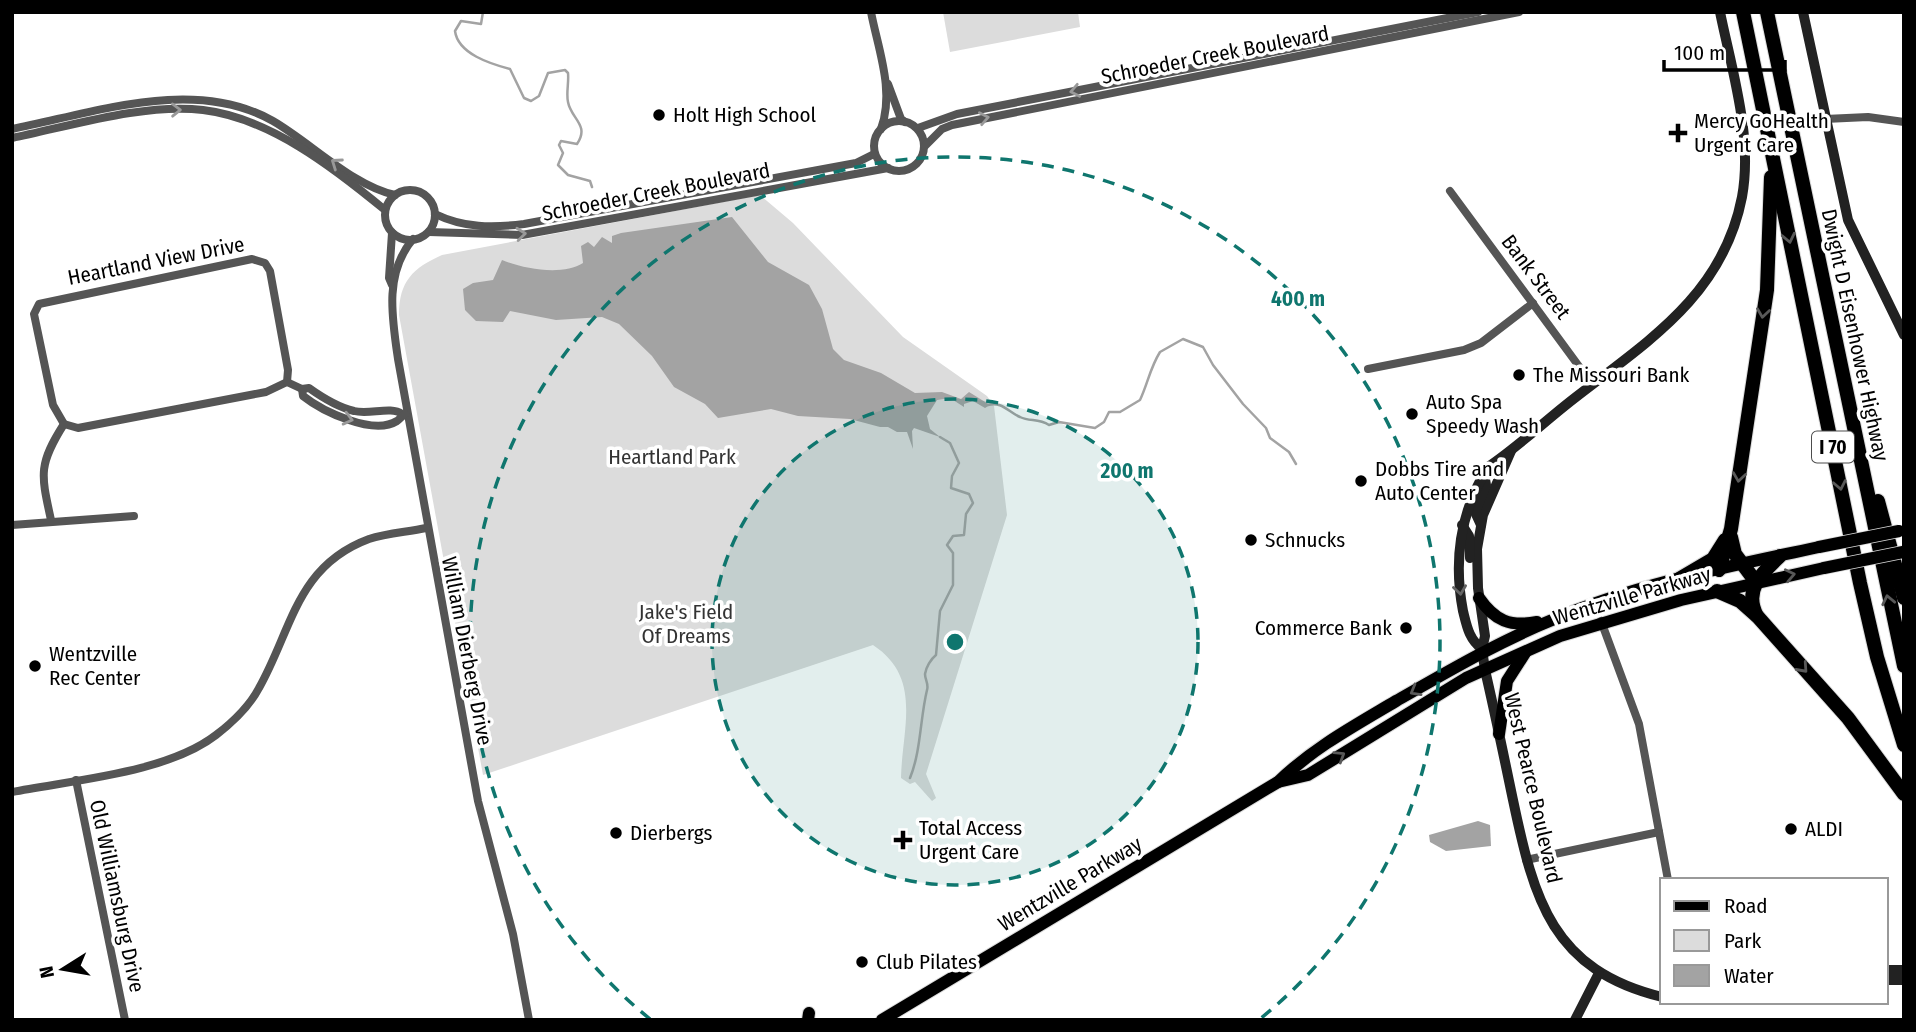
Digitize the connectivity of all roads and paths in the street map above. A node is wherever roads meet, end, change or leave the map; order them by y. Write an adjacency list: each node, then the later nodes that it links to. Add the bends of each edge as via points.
1 (871, 12): 8 (street)
2 (1478, 12): 12 (street, Schroeder Creek Boulevard, one-way to 12, via 957,114)
3 (1518, 12): 16 (street, Schroeder Creek Boulevard, one-way to 3, via 952,125)
4 (1720, 12): 33 (main road, West Pearce Boulevard, via 1744,150 1742,197 1730,237 1695,296 1664,330)
5 (1742, 12): 17 (highway, Dwight D Eisenhower Highway / I 70)
6 (1767, 12): 28 (highway, Dwight D Eisenhower Highway / I 70)
7 (1803, 12): 9 (main road)
8 (886, 78): 10 (street); 14 (street)
9 (1825, 119): 11 (street, via 1868,117); 30 (main road, via 1848,220)
10 (905, 122): 12 (street); 14 (street)
11 (1904, 122)
12 (918, 128): 16 (street)
13 (12, 129): 21 (street, one-way to 13, via 373,188 270,120 205,101 159,101)
14 (881, 129): 18 (street)
15 (12, 138): 22 (street, one-way to 22, via 145,112 202,110 231,115 266,128)
16 (925, 146): 19 (street, via 910,169)
17 (1770, 148): 44 (highway, one-way to 44, via 1767,290); 62 (highway, Dwight D Eisenhower Highway / I 70, one-way to 62, via 1860,583)
18 (874, 154): 19 (street); 23 (street, Schroeder Creek Boulevard, via 856,163 524,224 472,226)
19 (888, 168): 24 (street, Schroeder Creek Boulevard, one-way to 19, via 522,235)
20 (1450, 191): 29 (street, Bank Street)
21 (395, 195): 22 (street); 23 (street, via 410,190 421,193)
22 (385, 210): 25 (street)
23 (435, 214): 24 (street)
24 (429, 232): 26 (street)
25 (392, 233): 26 (street); 27 (street, William Dierberg Drive)
26 (413, 239): 27 (street, William Dierberg Drive, via 402,253)
27 (392, 285): 34 (street, William Dierberg Drive)
28 (1826, 299): 54 (highway, via 1839,325 1888,548); 60 (highway, Dwight D Eisenhower Highway / I 70, one-way to 28)
29 (1533, 303): 31 (street, via 1473,346); 33 (street, Bank Street)
30 (1904, 335)
31 (1368, 369)
32 (287, 382): 34 (street, via 354,411); 35 (street, via 267,392 78,428); 35 (street, Heartland View Drive, via 270,271 265,263 252,259 39,304 34,314 53,405)
33 (1592, 384): 36 (main road, West Pearce Boulevard)
34 (405, 414): 43 (street, William Dierberg Drive)
35 (64, 424): 39 (street, via 46,452 42,479)
36 (1511, 451): 37 (main road, West Pearce Boulevard); 41 (main road, West Pearce Boulevard)
37 (1484, 473): 41 (main road, via 1486,485 1475,512); 42 (main road, West Pearce Boulevard)
38 (134, 516): 39 (street)
39 (51, 520): 40 (street)
40 (12, 525)
41 (1481, 525): 53 (main road, West Pearce Boulevard)
42 (1462, 526): 53 (main road, via 1469,536 1472,585); 59 (main road, West Pearce Boulevard, one-way to 59, via 1459,588 1470,637)
43 (426, 528): 63 (street, via 370,538 320,571 294,607 258,690 239,716 214,737 176,758); 73 (street, William Dierberg Drive, via 478,801 513,934)
44 (1731, 529): 48 (highway, via 1732,546); 49 (highway); 50 (highway, via 1713,559)
45 (1901, 530): 47 (main road, bridge)
46 (1903, 552): 51 (main road, Wentzville Parkway, one-way to 46, bridge)
47 (1780, 556): 48 (main road); 51 (highway)
48 (1741, 565): 49 (main road, Wentzville Parkway); 51 (highway)
49 (1719, 570): 50 (main road, Wentzville Parkway)
50 (1679, 579): 56 (main road, Wentzville Parkway)
51 (1756, 582): 52 (main road, Wentzville Parkway); 55 (highway, via 1752,595)
52 (1717, 591): 55 (highway, via 1740,601); 57 (main road, Wentzville Parkway)
53 (1479, 594): 56 (main road, via 1495,618 1511,625); 59 (main road, West Pearce Boulevard)
54 (1904, 598)
55 (1758, 617): 66 (highway, one-way to 66, via 1848,718)
56 (1551, 620): 59 (main road, Wentzville Parkway)
57 (1601, 621): 58 (main road, Wentzville Parkway); 67 (street, via 1639,724)
58 (1528, 650): 59 (main road, Wentzville Parkway); 61 (main road, via 1507,681)
59 (1483, 658): 61 (main road, West Pearce Boulevard); 64 (main road, Wentzville Parkway, one-way to 64, via 1307,754); 64 (main road, Wentzville Parkway, one-way to 59, via 1308,775 1463,680)
60 (1904, 666)
61 (1499, 734): 68 (main road, West Pearce Boulevard)
62 (1904, 745)
63 (76, 780): 65 (street); 72 (street, Old Williamsburg Drive)
64 (1278, 782): 74 (main road, Wentzville Parkway)
65 (12, 792)
66 (1904, 794)
67 (1659, 832): 68 (street); 69 (street)
68 (1526, 860): 70 (main road, West Pearce Boulevard, via 1532,885 1549,918 1569,946)
69 (1668, 878)
70 (1599, 973): 71 (main road, West Pearce Boulevard); 75 (main road)
71 (1660, 997)
72 (125, 1020)
73 (529, 1020)
74 (882, 1020)
75 (1575, 1020)

